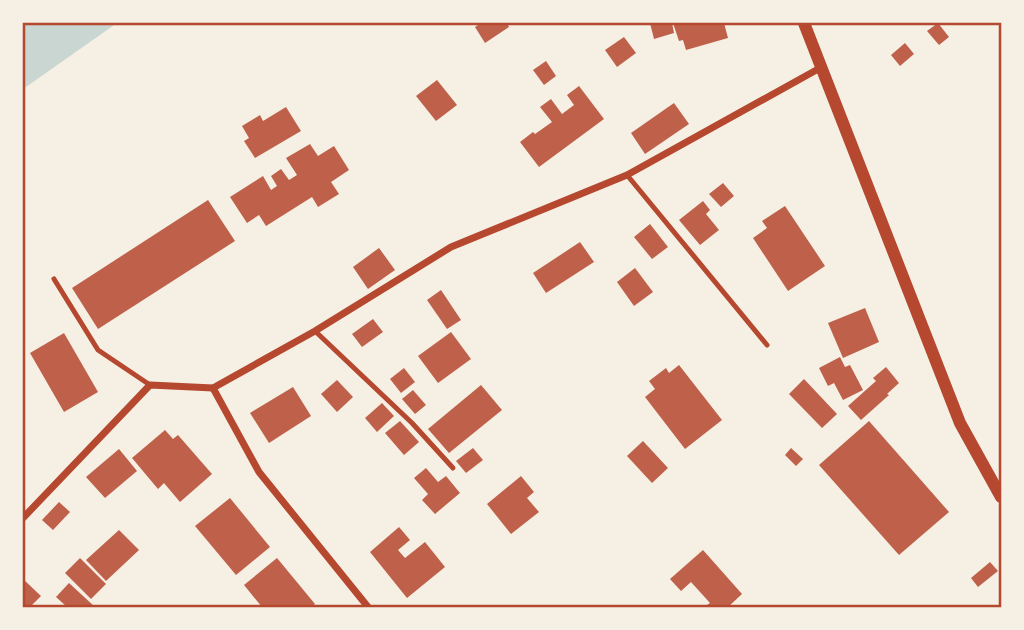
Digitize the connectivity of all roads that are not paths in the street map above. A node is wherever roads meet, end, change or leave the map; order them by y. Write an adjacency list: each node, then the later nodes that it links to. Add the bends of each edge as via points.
1 (804, 23): 2 (street)
2 (820, 68): 3 (street); 10 (street, via 960,423)
3 (627, 174): 5 (street, via 451,247); 6 (lane)
4 (54, 279): 7 (lane, via 98,350)
5 (315, 331): 8 (street); 9 (lane)
6 (767, 345)
7 (149, 385): 8 (street); 11 (street)
8 (213, 388): 12 (street, via 259,472)
9 (453, 468)
10 (1001, 497)
11 (23, 518)
12 (368, 607)

